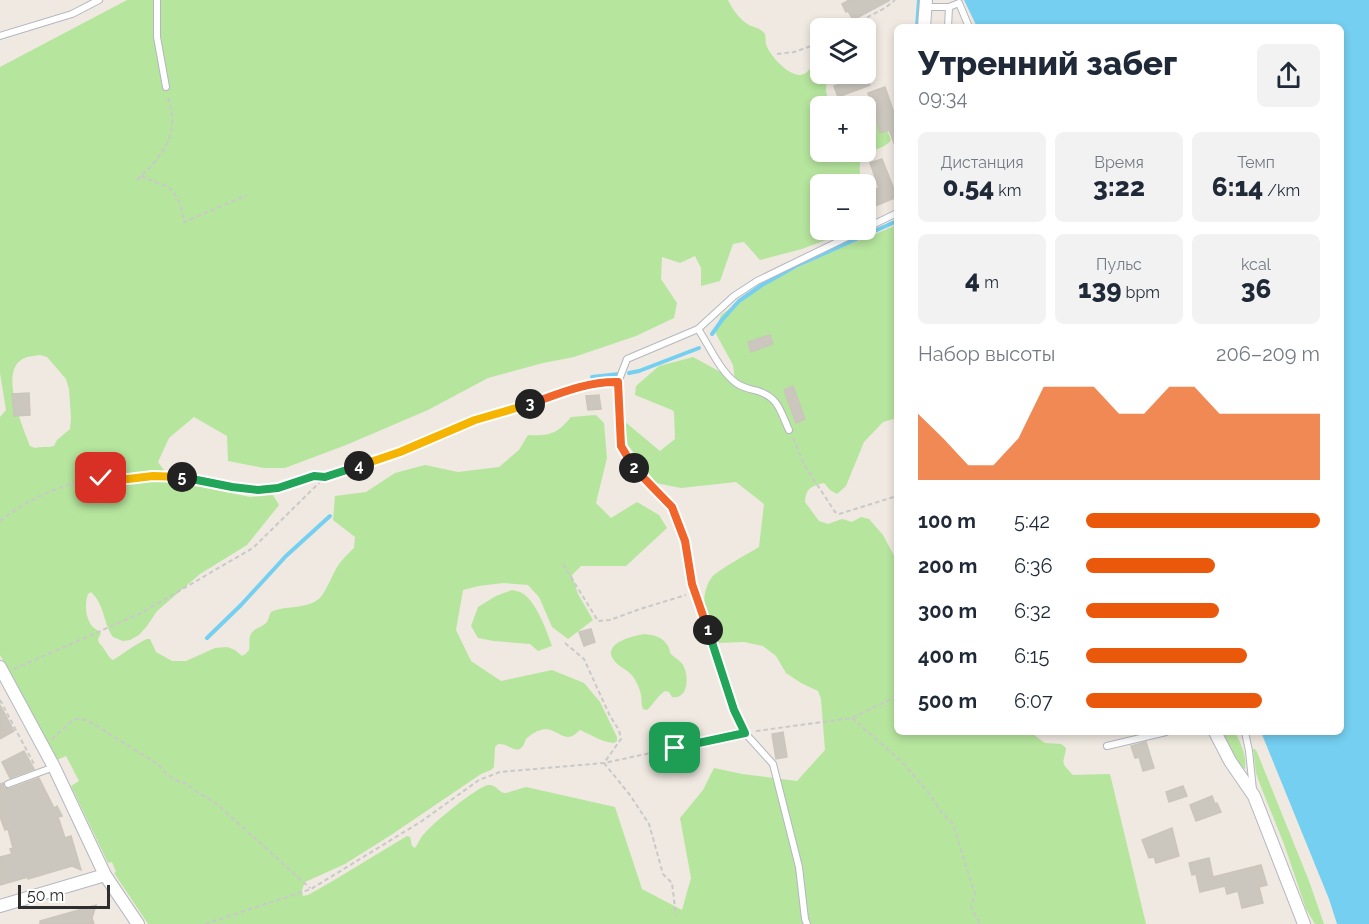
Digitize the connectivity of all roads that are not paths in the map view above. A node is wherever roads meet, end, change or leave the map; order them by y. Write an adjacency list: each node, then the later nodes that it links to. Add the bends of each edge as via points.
1 (99, 0): 9 (lane, via 72,14)
2 (157, 0): 10 (lane, via 157,37)
3 (958, 2): 5 (lane); 8 (lane)
4 (926, 3): 5 (lane); 6 (street)
5 (949, 8): 7 (lane)
6 (924, 24)
7 (948, 24)
8 (968, 24)
9 (0, 36)
10 (166, 87)
11 (894, 214): 12 (lane)
12 (876, 223)
13 (841, 240): 14 (lane, via 757,281 734,296)
14 (699, 329): 15 (lane, via 725,372 737,384 776,401); 27 (lane, via 627,359 618,382 621,446 634,468 672,507 685,541 694,592 734,710 745,733 773,764 799,867)
15 (789, 430)
16 (3, 679): 21 (street)
17 (1153, 735): 20 (lane)
18 (1217, 735): 23 (street)
19 (1246, 735): 23 (lane)
20 (1107, 746)
21 (54, 767): 22 (lane); 24 (street)
22 (8, 784)
23 (1254, 796): 28 (street)
24 (105, 875): 25 (street); 26 (street)
25 (0, 906)
26 (138, 924)
27 (807, 924)
28 (1304, 924)

